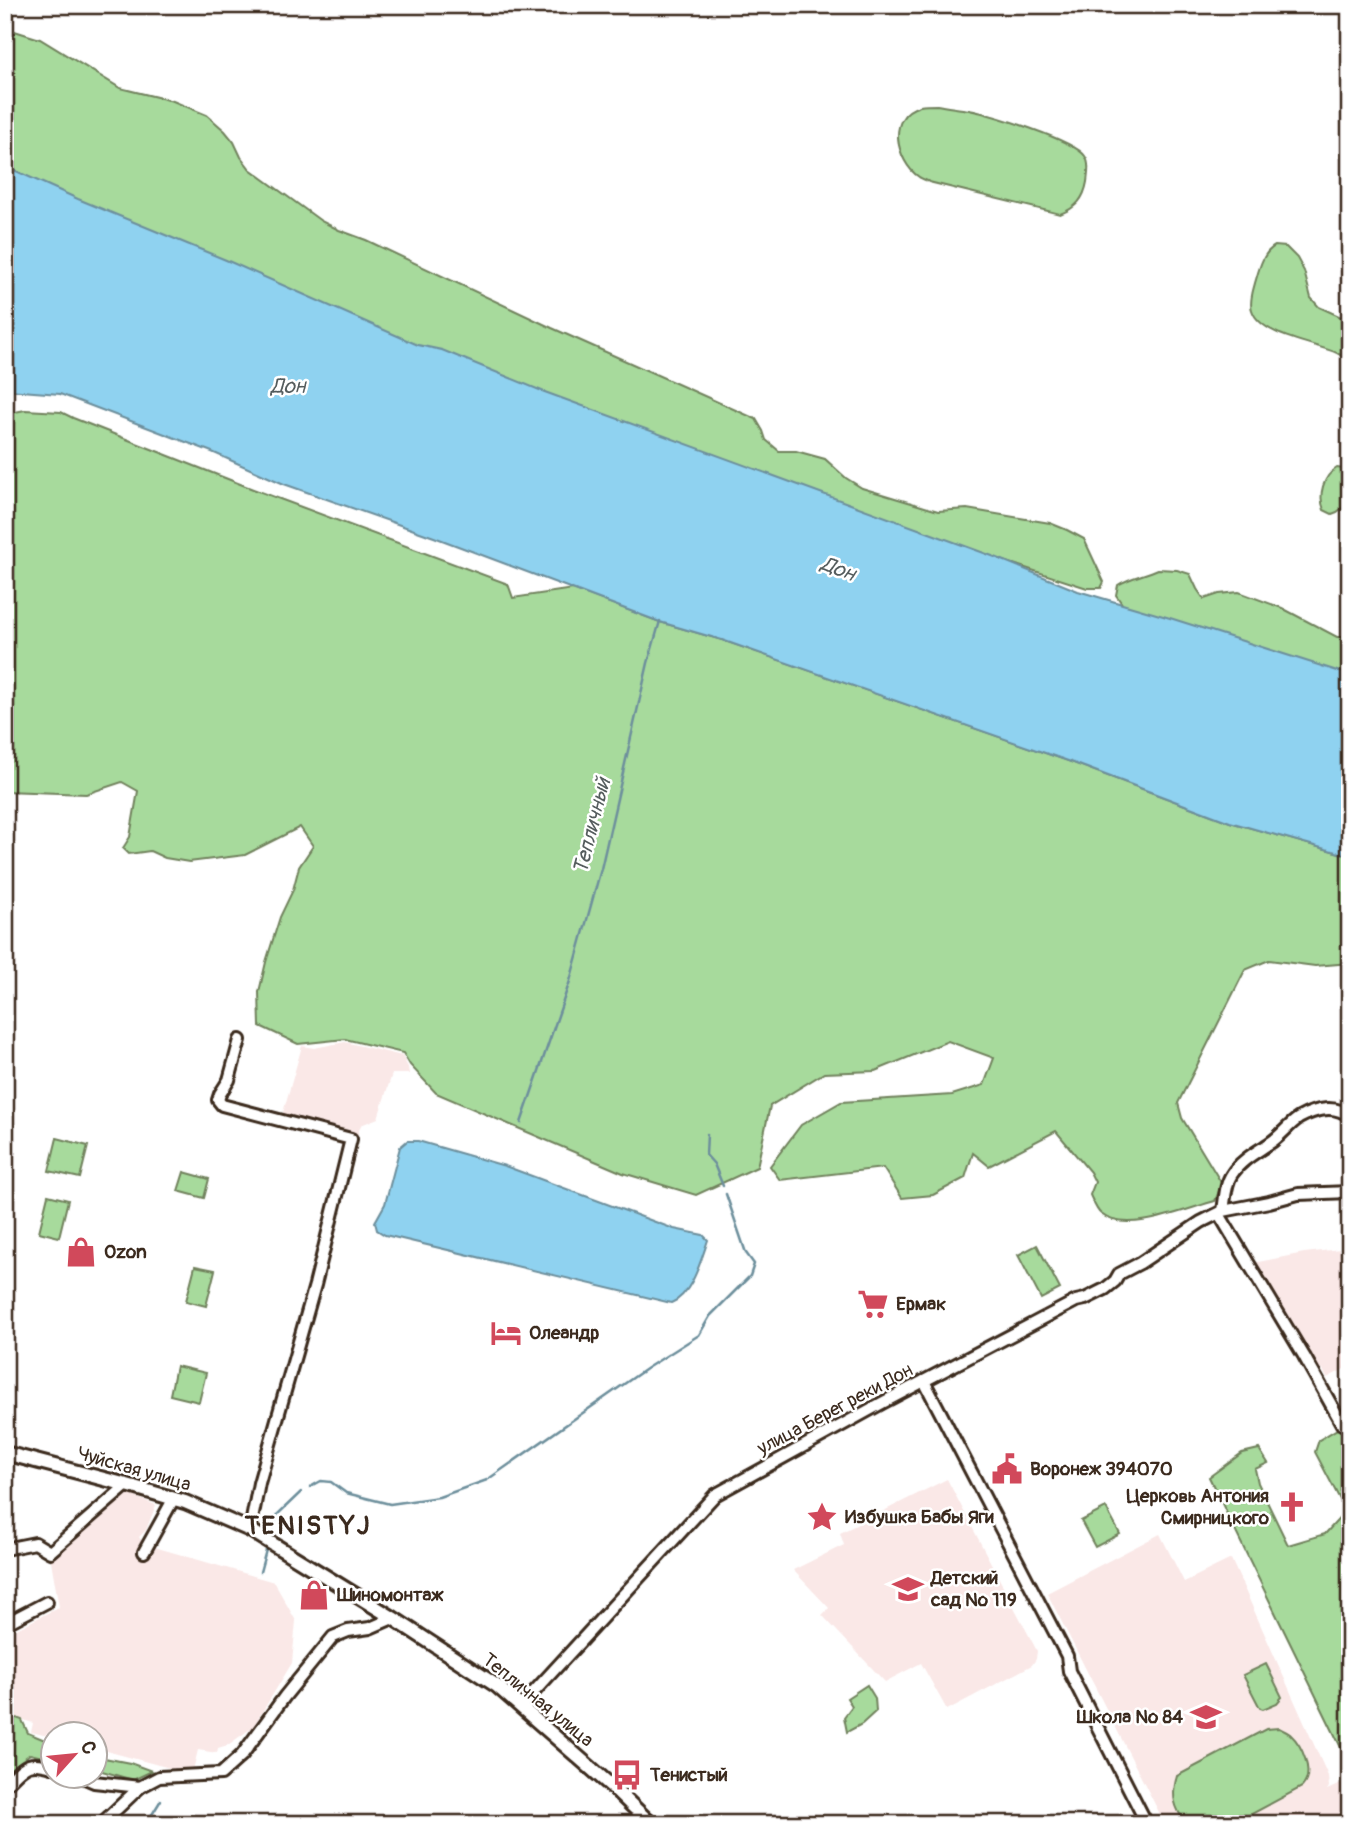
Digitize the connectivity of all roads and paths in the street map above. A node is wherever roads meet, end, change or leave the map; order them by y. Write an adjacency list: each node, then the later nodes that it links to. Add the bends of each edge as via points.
1 (240, 1040): 10 (street, via 218,1100 222,1105 351,1139)
2 (1350, 1117): 4 (street, via 1336,1109 1299,1119 1238,1166 1230,1177)
3 (1350, 1192): 4 (street, улица Берег реки Дон, via 1298,1194)
4 (1221, 1212): 5 (street, улица Берег реки Дон, via 1119,1274 1105,1289); 6 (street, via 1342,1424)
5 (924, 1381): 16 (street, улица Берег реки Дон, via 715,1494); 23 (street, via 1067,1656 1069,1671)
6 (1350, 1420)
7 (5, 1453): 8 (street, Чуйская улица)
8 (127, 1485): 9 (street, Чуйская улица); 11 (street, via 50,1552 35,1543)
9 (173, 1498): 10 (street, Чуйская улица); 12 (street)
10 (250, 1530): 14 (street, Тепличная улица)
11 (5, 1549)
12 (144, 1552)
13 (47, 1602): 15 (street)
14 (393, 1618): 16 (street, Тепличная улица); 20 (street, via 333,1637 242,1755 221,1774 159,1777)
15 (5, 1624)
16 (522, 1706): 22 (street, Тепличная улица)
17 (38, 1762): 19 (street, via 26,1765)
18 (108, 1784): 20 (street)
19 (5, 1785)
20 (140, 1787): 21 (street)
21 (101, 1824)
22 (651, 1824)
23 (1147, 1824)

